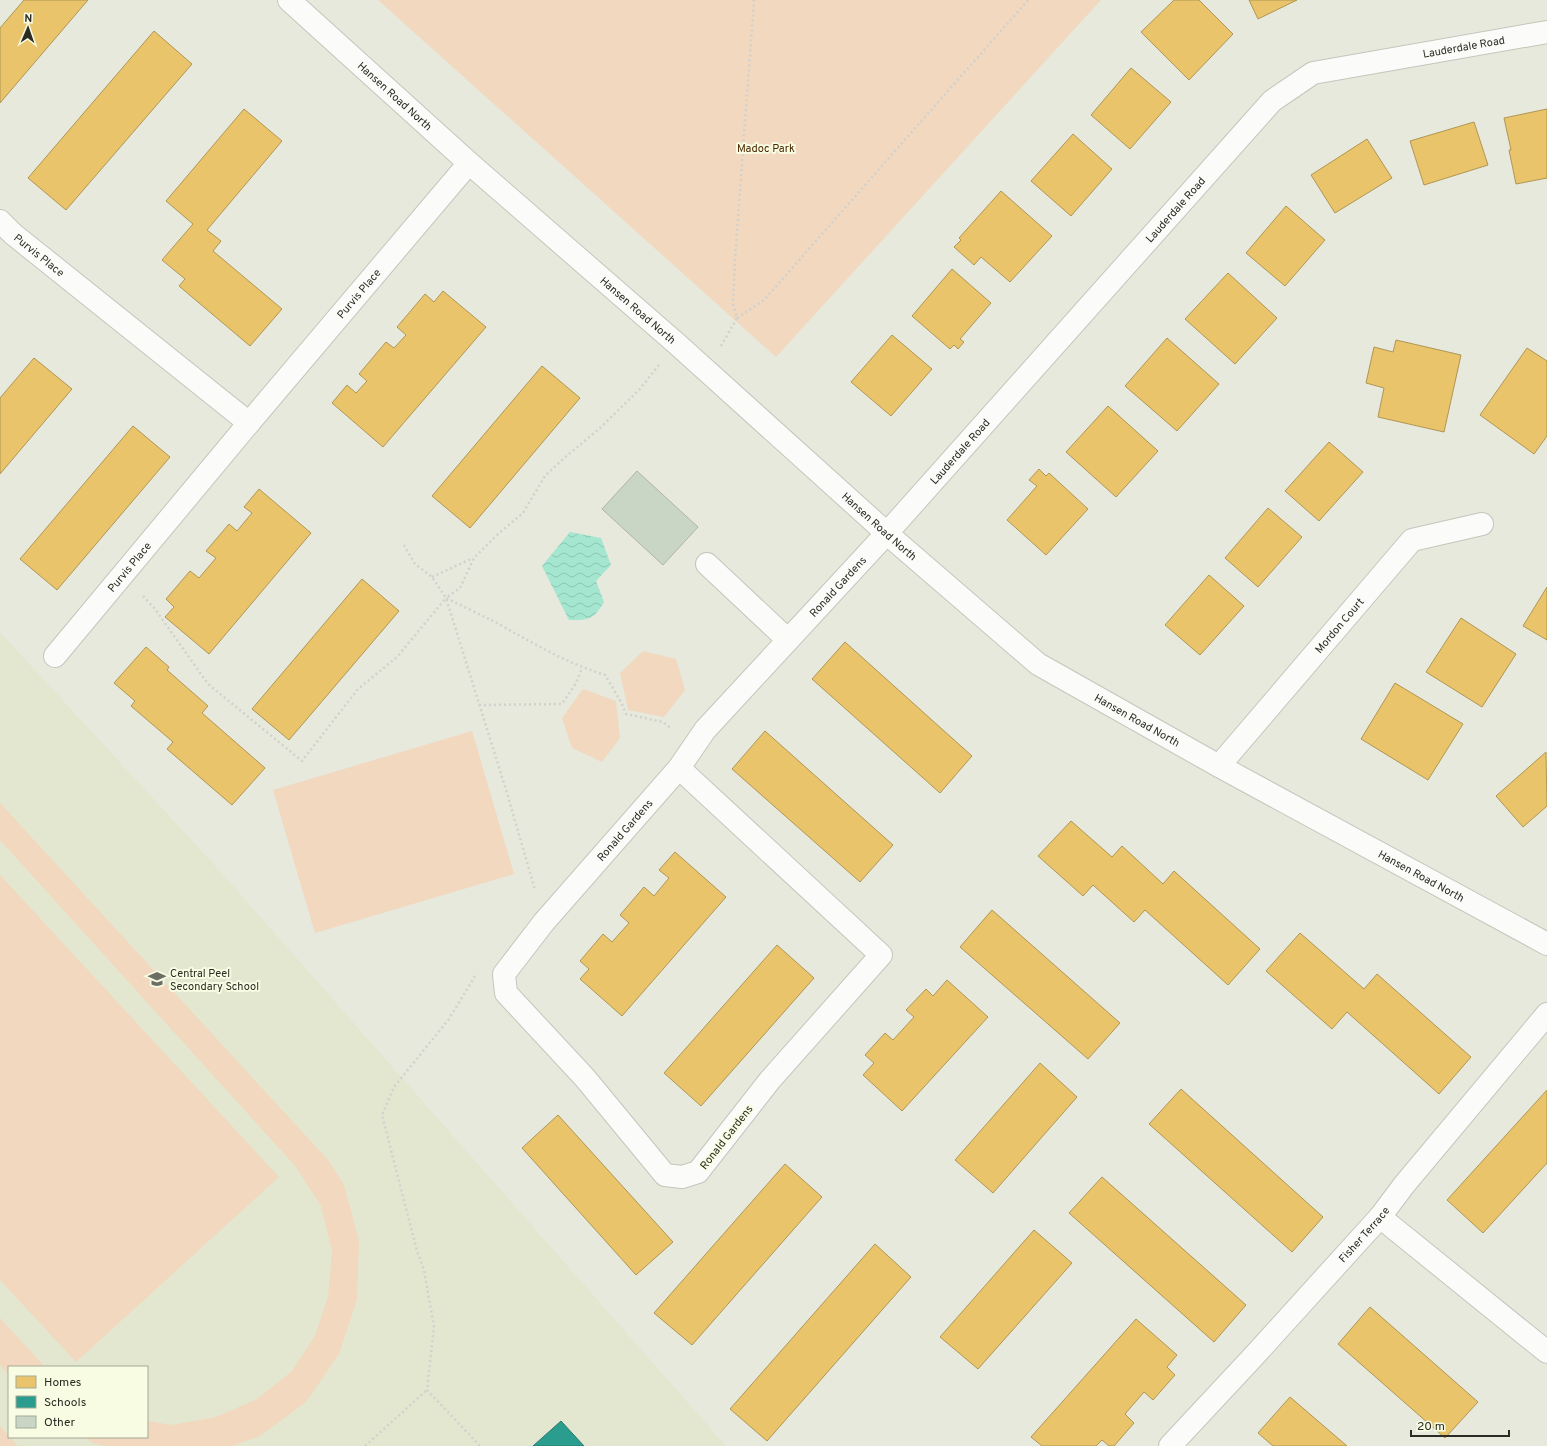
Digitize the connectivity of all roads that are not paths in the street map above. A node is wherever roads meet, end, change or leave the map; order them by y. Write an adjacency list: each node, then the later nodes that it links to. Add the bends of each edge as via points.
1 (289, 0): 3 (street, Hansen Road North)
2 (1547, 32): 7 (street, Lauderdale Road, via 1313,73 1272,100)
3 (469, 164): 5 (street, Purvis Place); 7 (street, Hansen Road North, via 707,370)
4 (0, 220): 5 (street, Purvis Place, via 13,234)
5 (249, 423): 10 (street, Purvis Place)
6 (1482, 524): 11 (street, Mordon Court, via 1412,540)
7 (887, 533): 9 (street, Ronald Gardens); 11 (street, Hansen Road North, via 1038,664)
8 (707, 564): 9 (street)
9 (788, 640): 12 (street, Ronald Gardens, via 721,713)
10 (55, 656)
11 (1219, 766): 13 (street, Hansen Road North)
12 (679, 768): 12 (street, Ronald Gardens, via 881,955 770,1080 698,1172 682,1177 665,1175 585,1078 506,993 504,974 544,922)
13 (1547, 944)
14 (1547, 1014): 15 (street, Fisher Terrace)
15 (1380, 1217): 16 (street); 17 (street, Fisher Terrace)
16 (1547, 1352)
17 (1170, 1446)

